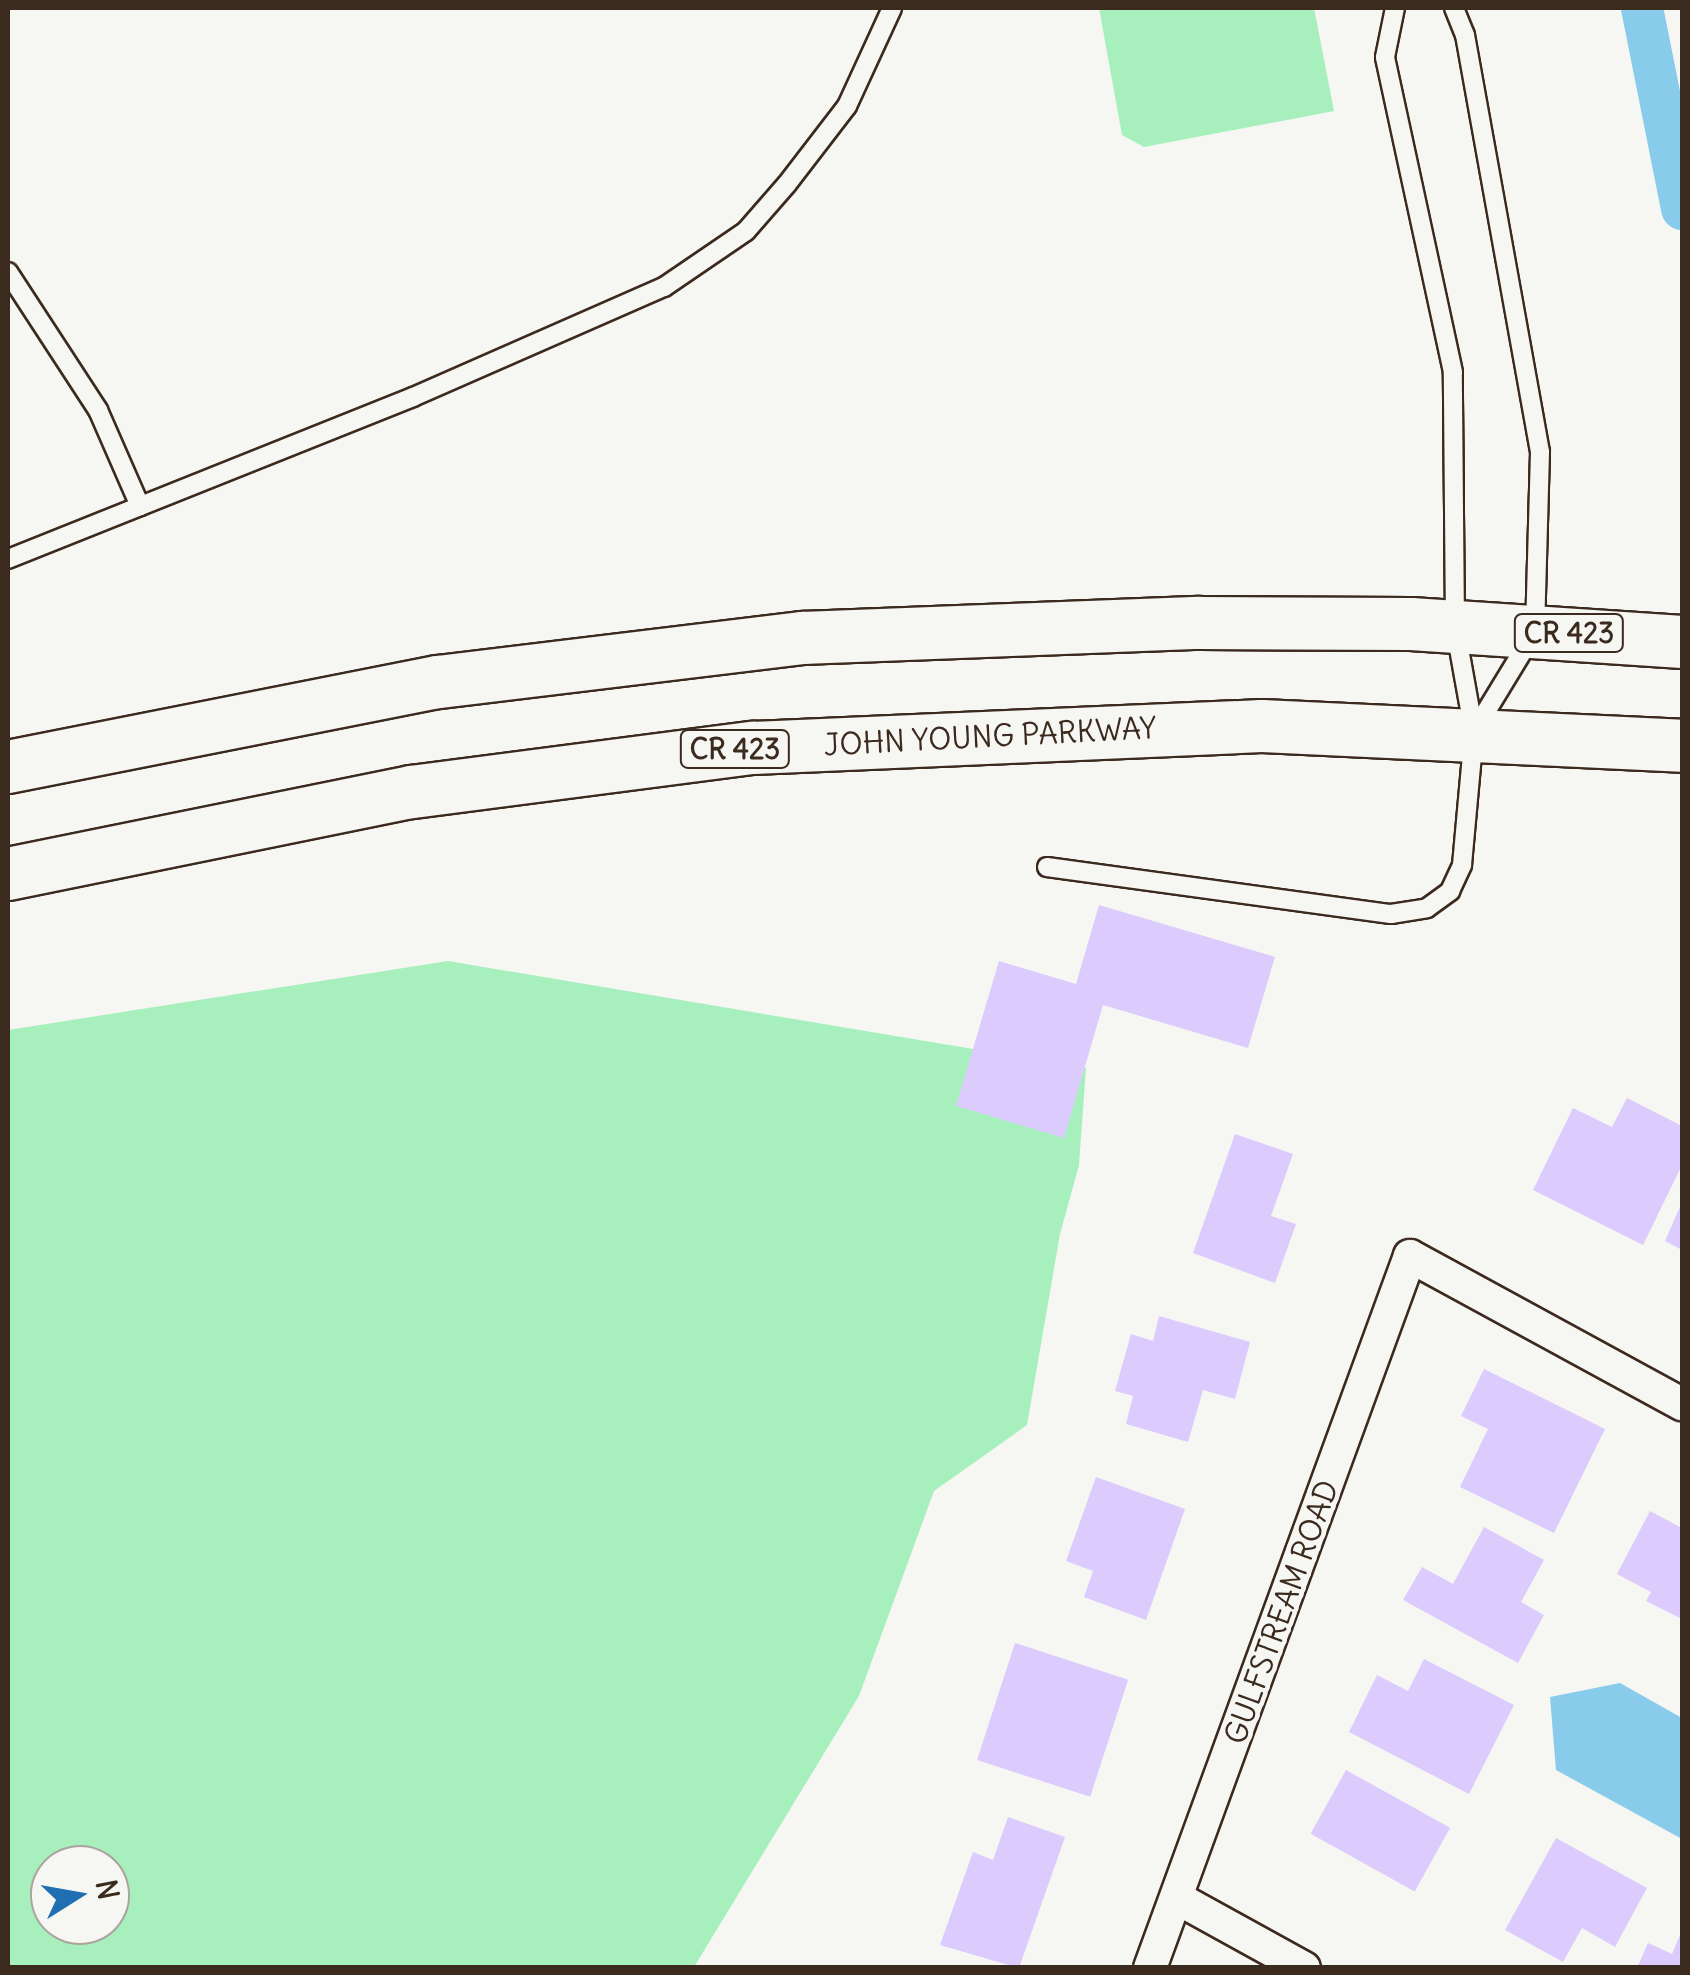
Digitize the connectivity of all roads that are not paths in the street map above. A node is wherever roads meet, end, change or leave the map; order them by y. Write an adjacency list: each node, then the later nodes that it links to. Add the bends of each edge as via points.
1 (892, 8): 5 (lane, via 847,106 787,184 746,231 664,287)
2 (1395, 8): 7 (lane, via 1385,56 1453,372)
3 (1454, 8): 8 (lane, via 1466,35 1529,363 1540,452)
4 (8, 272): 5 (lane, via 98,410)
5 (140, 506): 6 (lane)
6 (8, 559)
7 (1455, 626): 8 (main road, CR 423); 10 (lane); 12 (main road, CR 423, via 987,627 659,652 310,705)
8 (1534, 631): 9 (main road, CR 423); 10 (lane)
9 (1682, 642)
10 (1474, 732): 11 (main road, JOHN YOUNG PARKWAY / CR 423); 13 (lane, via 1462,865 1450,891 1427,908 1391,914); 14 (main road, JOHN YOUNG PARKWAY / CR 423, via 1081,729 753,748 412,792)
11 (1682, 746)
12 (8, 767)
13 (1047, 867)
14 (8, 874)
15 (1682, 1404): 16 (street, GULFSTREAM ROAD, via 1410,1256)
16 (1177, 1898): 17 (street, GULFSTREAM ROAD); 18 (street)
17 (1150, 1968)
18 (1304, 1968)

